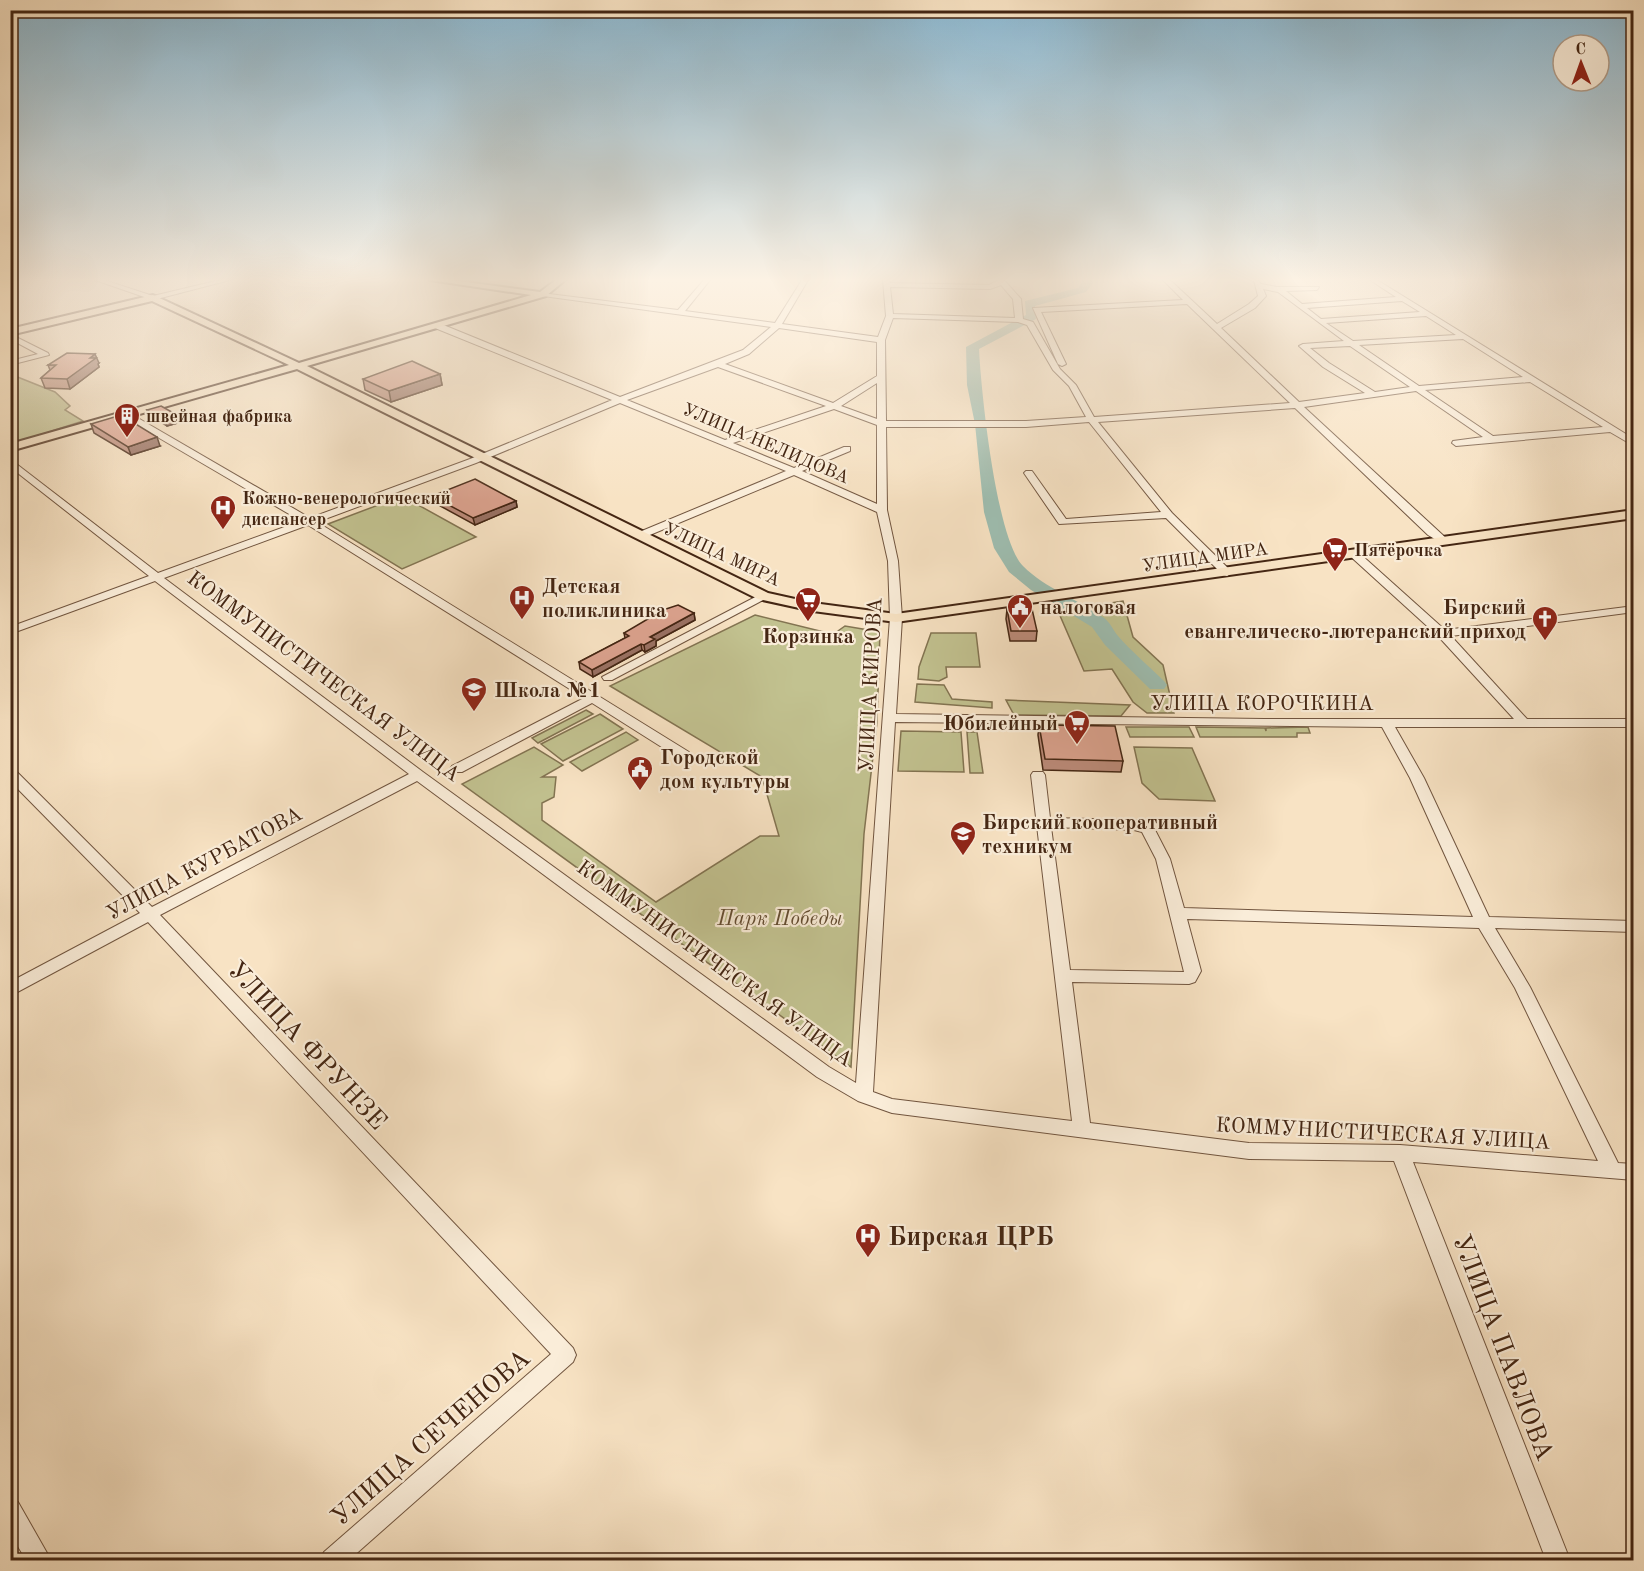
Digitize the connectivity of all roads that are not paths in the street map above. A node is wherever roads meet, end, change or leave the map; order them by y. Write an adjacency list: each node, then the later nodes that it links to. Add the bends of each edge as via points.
1 (42, 353): 13 (street, via 45,355)
2 (271, 353): 15 (main road, УЛИЦА МИРА)
3 (342, 353): 15 (main road)
4 (505, 353): 21 (street, УЛИЦА НЕЛИДОВА)
5 (741, 353): 14 (street)
6 (881, 353): 16 (street, УЛИЦА КИРОВА)
7 (1047, 353): 18 (street)
8 (1057, 353): 18 (street)
9 (1243, 353): 22 (street)
10 (1312, 353): 20 (street)
11 (1368, 353): 19 (street)
12 (1492, 353): 17 (street)
13 (10, 363)
14 (718, 364): 21 (street); 23 (street)
15 (298, 366): 24 (main road); 34 (main road, УЛИЦА МИРА)
16 (881, 377): 23 (street); 26 (street, УЛИЦА КИРОВА)
17 (1534, 379): 19 (street); 27 (street)
18 (1072, 385): 25 (street)
19 (1419, 388): 20 (street); 28 (street)
20 (1374, 395): 22 (street)
21 (620, 400): 29 (street, УЛИЦА НЕЛИДОВА); 34 (street)
22 (1298, 405): 25 (street); 43 (street)
23 (834, 406): 26 (street); 29 (street)
24 (128, 416): 32 (main road); 41 (street)
25 (1091, 419): 26 (street, via 1026,424); 40 (street)
26 (883, 424): 38 (street, УЛИЦА КИРОВА)
27 (1612, 429): 28 (street); 31 (street)
28 (1491, 439): 30 (street)
29 (725, 443): 36 (street, УЛИЦА НЕЛИДОВА)
30 (1456, 443)
31 (1634, 443)
32 (10, 448)
33 (847, 448): 36 (street)
34 (482, 456): 41 (street); 42 (main road, УЛИЦА МИРА)
35 (10, 462): 46 (street, КОММУНИСТИЧЕСКАЯ УЛИЦА)
36 (796, 472): 38 (street, УЛИЦА НЕЛИДОВА); 42 (street)
37 (1029, 473): 40 (street, via 1063,522)
38 (882, 510): 49 (street, УЛИЦА КИРОВА, via 893,561)
39 (1634, 514): 43 (main road, УЛИЦА МИРА)
40 (1168, 515): 45 (street)
41 (310, 522): 46 (street); 53 (street)
42 (641, 535): 47 (main road, УЛИЦА МИРА)
43 (1443, 541): 44 (main road, УЛИЦА МИРА)
44 (1354, 554): 45 (main road, УЛИЦА МИРА); 51 (street)
45 (1227, 573): 49 (main road, УЛИЦА МИРА)
46 (156, 577): 50 (street); 61 (street, КОММУНИСТИЧЕСКАЯ УЛИЦА)
47 (763, 596): 49 (main road, УЛИЦА МИРА, via 798,606); 52 (street)
48 (1634, 609): 51 (street)
49 (897, 618): 54 (street, УЛИЦА КИРОВА)
50 (10, 631)
51 (1442, 634): 55 (street)
52 (608, 677)
53 (592, 698): 58 (street); 59 (street)
54 (889, 718): 56 (street, УЛИЦА КОРОЧКИНА); 70 (street, УЛИЦА КИРОВА)
55 (1524, 722): 56 (street, УЛИЦА КОРОЧКИНА); 57 (street, УЛИЦА КОРОЧКИНА)
56 (1386, 723): 66 (street, via 1417,778)
57 (1634, 723)
58 (684, 755)
59 (457, 770)
60 (10, 773): 65 (street, УЛИЦА ФРУНЗЕ)
61 (418, 775): 65 (street, УЛИЦА КУРБАТОВА); 70 (street, КОММУНИСТИЧЕСКАЯ УЛИЦА, via 823,1072)
62 (1038, 775): 63 (street)
63 (1046, 822): 64 (street, via 1135,825 1148,829 1162,859); 68 (street)
64 (1178, 913): 66 (street); 68 (street, via 1192,971 1189,978)
65 (150, 914): 69 (street, УЛИЦА КУРБАТОВА); 75 (street, УЛИЦА ФРУНЗЕ)
66 (1483, 921): 67 (street); 73 (street, via 1522,987)
67 (1634, 927)
68 (1064, 976): 71 (street)
69 (10, 990)
70 (864, 1096): 71 (street, КОММУНИСТИЧЕСКАЯ УЛИЦА, via 892,1106)
71 (1082, 1129): 72 (street, КОММУНИСТИЧЕСКАЯ УЛИЦА, via 1249,1151)
72 (1400, 1153): 73 (street, КОММУНИСТИЧЕСКАЯ УЛИЦА); 79 (street, УЛИЦА ПАВЛОВА)
73 (1612, 1170): 74 (street, КОММУНИСТИЧЕСКАЯ УЛИЦА)
74 (1634, 1172)
75 (566, 1355): 78 (street, УЛИЦА СЕЧЕНОВА)
76 (10, 1510): 77 (street)
77 (39, 1560)
78 (333, 1560)
79 (1558, 1560)

